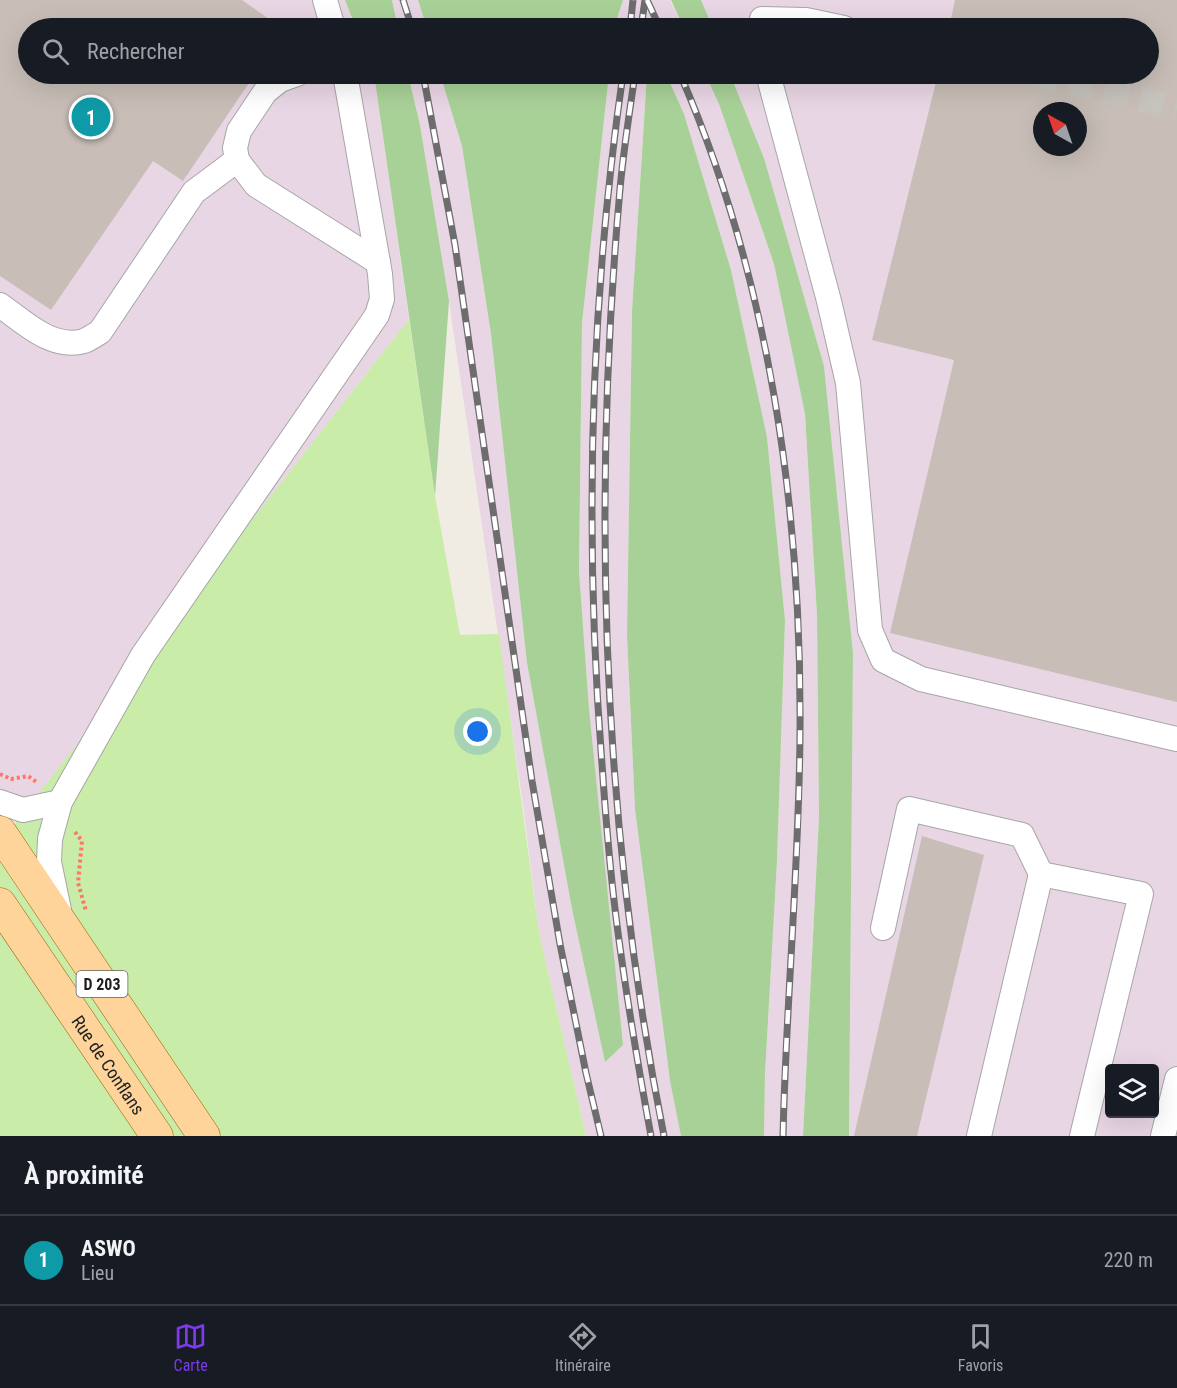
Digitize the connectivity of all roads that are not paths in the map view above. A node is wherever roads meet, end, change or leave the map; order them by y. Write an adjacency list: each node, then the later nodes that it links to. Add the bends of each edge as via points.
1 (325, 0): 3 (lane)
2 (764, 16): 4 (lane)
3 (330, 18)
4 (781, 18)
5 (275, 84): 8 (lane, via 239,131)
6 (347, 84): 9 (lane)
7 (771, 84): 11 (lane, via 848,383 870,630 883,660 921,678)
8 (237, 160): 9 (lane, via 256,185); 10 (lane, via 194,192 100,332 85,340 54,340)
9 (378, 262): 13 (lane, via 382,298 377,315 144,655)
10 (0, 305)
11 (1177, 739)
12 (0, 802): 13 (lane, via 23,810)
13 (58, 805): 17 (lane, via 49,862)
14 (0, 832): 17 (main road, D 203)
15 (1041, 874): 18 (lane, via 1022,835 909,809); 22 (lane); 23 (lane, via 1141,894)
16 (0, 904): 20 (main road, Rue de Conflans / D 203)
17 (75, 920): 21 (main road, D 203)
18 (883, 928)
19 (1177, 1079): 24 (lane)
20 (157, 1136)
21 (204, 1136)
22 (979, 1136)
23 (1082, 1136)
24 (1163, 1136)

